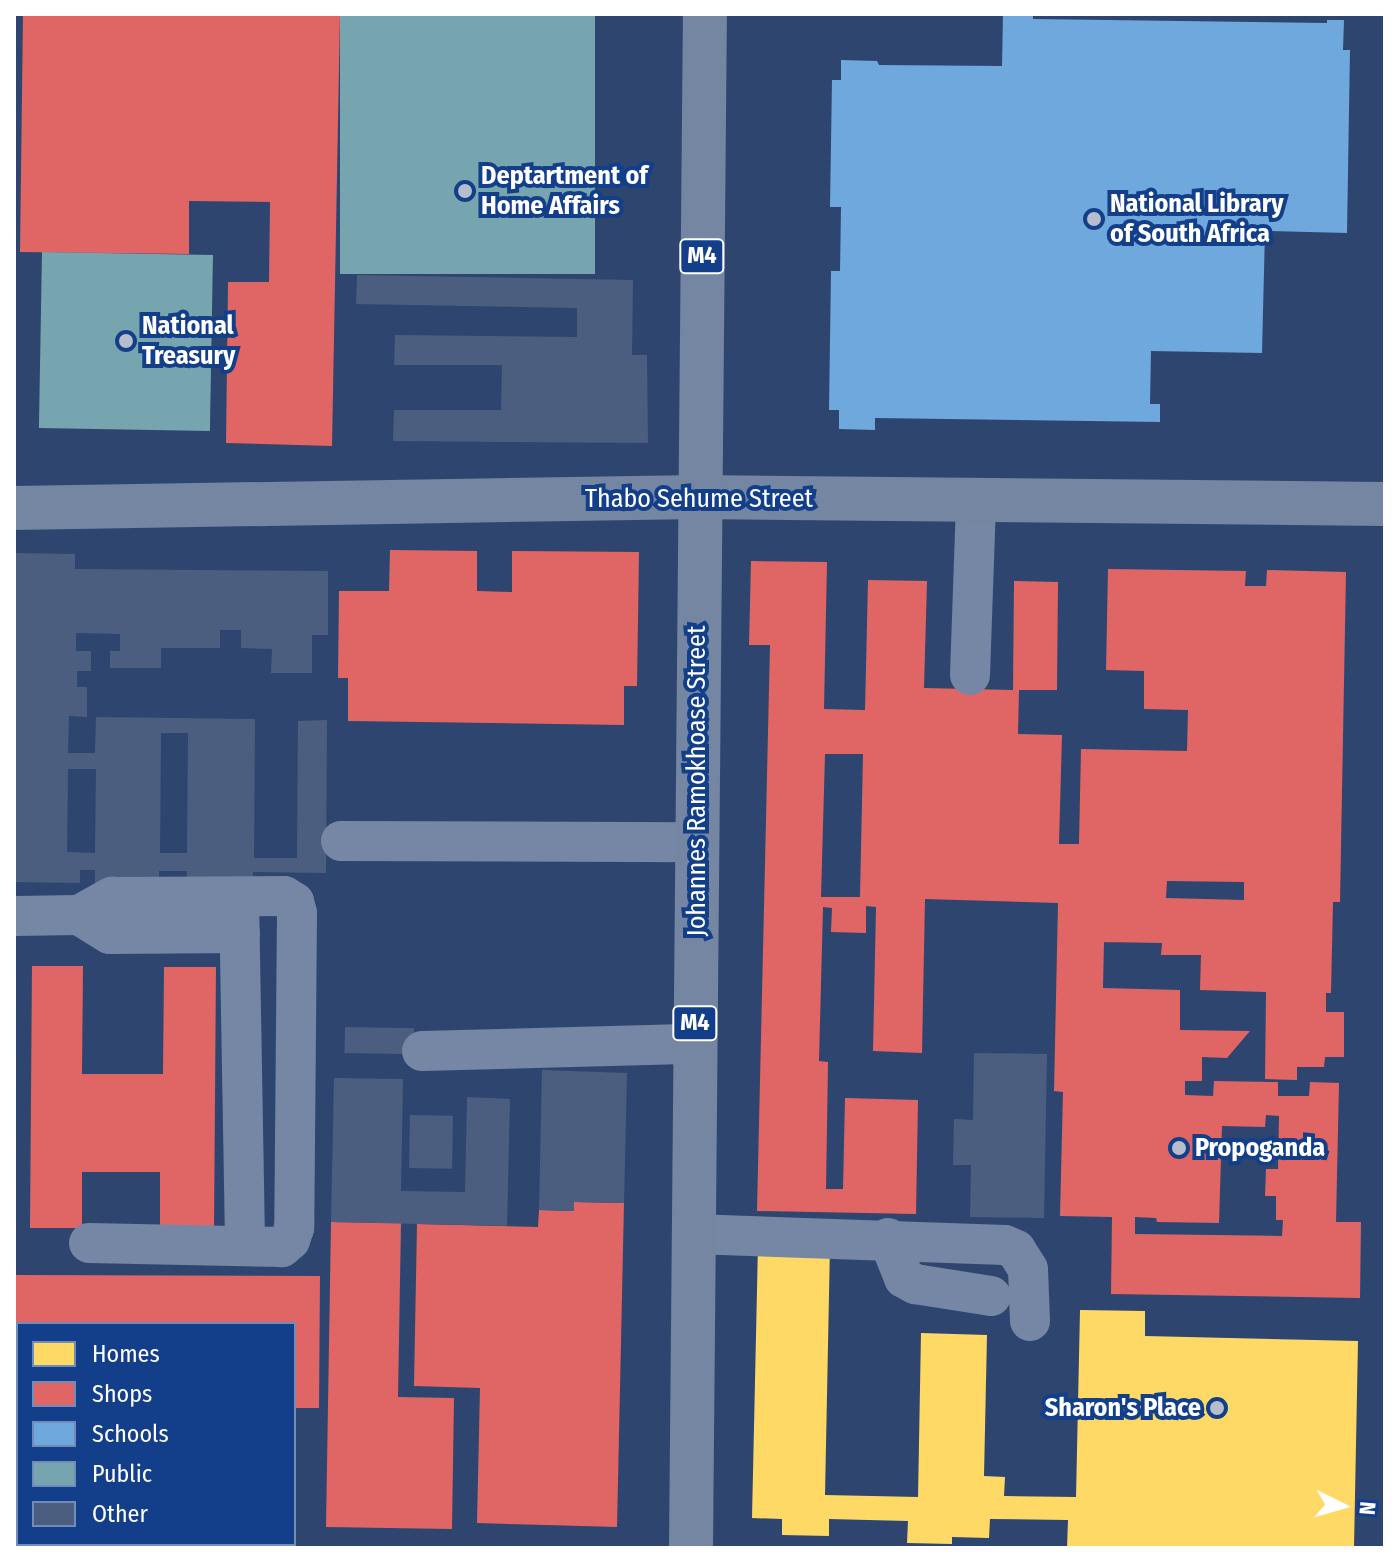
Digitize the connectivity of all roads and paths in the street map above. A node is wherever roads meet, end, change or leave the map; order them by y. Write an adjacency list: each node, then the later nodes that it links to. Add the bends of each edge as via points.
1 (705, 14): 2 (main road, Johannes Ramokhoase Street / M4)
2 (699, 497): 3 (main road, Thabo Sehume Street); 5 (main road, Thabo Sehume Street); 8 (main road, Johannes Ramokhoase Street / M4)
3 (976, 500): 4 (main road, Thabo Sehume Street); 6 (lane)
4 (1385, 504)
5 (14, 508)
6 (970, 675)
7 (341, 841): 8 (lane)
8 (696, 842): 11 (main road, Johannes Ramokhoase Street / M4)
9 (239, 915): 10 (lane, via 110,934 79,915); 16 (lane); 16 (lane, via 284,896 294,902 297,913 294,1228 282,1247)
10 (14, 916)
11 (695, 1044): 12 (lane); 13 (main road, Johannes Ramokhoase Street / M4)
12 (422, 1051)
13 (693, 1234): 14 (lane); 19 (main road, Johannes Ramokhoase Street / M4)
14 (888, 1238): 17 (lane, via 904,1278); 18 (lane, via 1016,1250 1028,1269)
15 (89, 1243): 16 (lane)
16 (245, 1246)
17 (991, 1296)
18 (1030, 1321)
19 (691, 1548)

